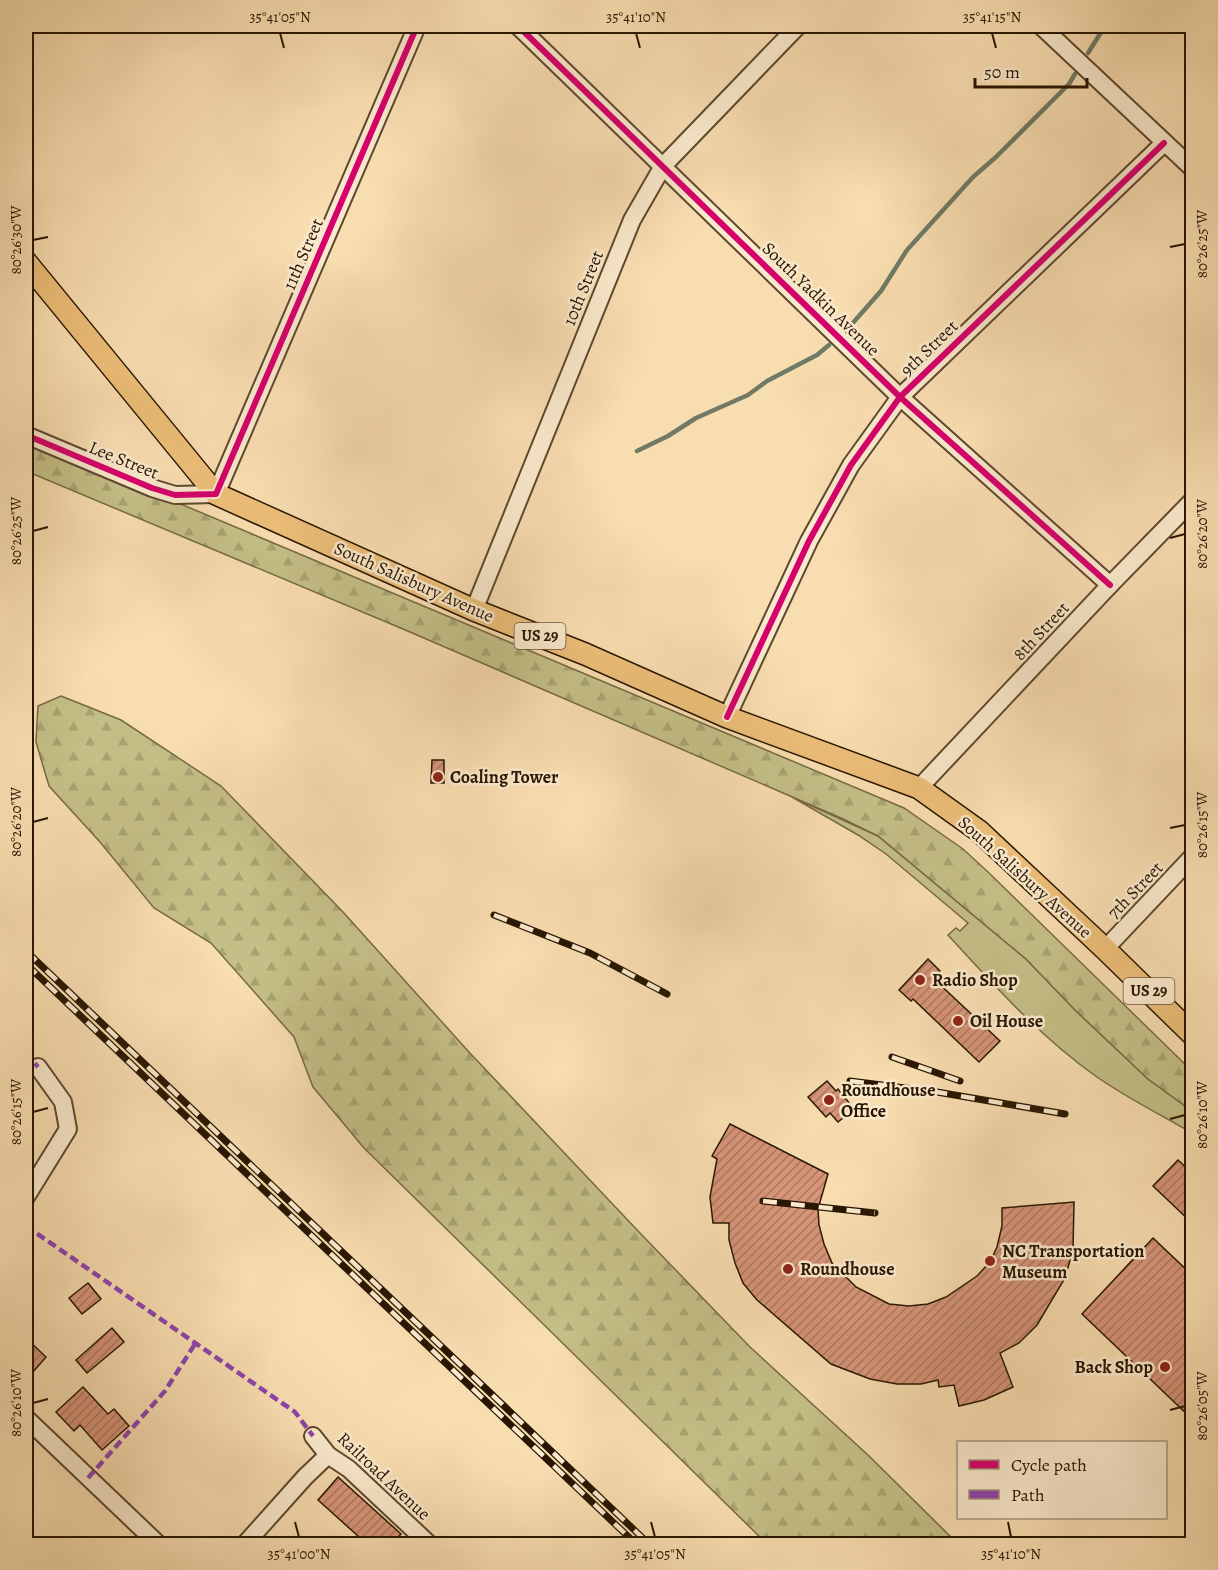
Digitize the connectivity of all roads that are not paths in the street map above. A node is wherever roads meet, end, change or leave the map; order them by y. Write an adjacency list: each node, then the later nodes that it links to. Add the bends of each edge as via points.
1 (417, 26): 11 (street, 11th Street)
2 (518, 26): 6 (street, South Yadkin Avenue)
3 (798, 26): 6 (street, 10th Street)
4 (1041, 26): 5 (street)
5 (1164, 143): 7 (street); 9 (street, 9th Street)
6 (663, 166): 9 (street, South Yadkin Avenue); 14 (street, 10th Street, via 632,220)
7 (1192, 168)
8 (26, 262): 11 (main road, South Salisbury Avenue / US 29)
9 (900, 397): 13 (street, South Yadkin Avenue); 15 (street, 9th Street, via 851,465 809,541)
10 (26, 435): 11 (street, Lee Street, via 152,488 175,495)
11 (216, 494): 14 (main road, South Salisbury Avenue / US 29)
12 (1192, 502): 13 (street, 8th Street)
13 (1110, 585): 16 (street, 8th Street)
14 (474, 610): 15 (main road, South Salisbury Avenue / US 29)
15 (727, 717): 16 (main road, South Salisbury Avenue / US 29)
16 (919, 788): 18 (main road, South Salisbury Avenue / US 29, via 979,831)
17 (1192, 857): 18 (street, 7th Street)
18 (1105, 949): 19 (main road, South Salisbury Avenue / US 29)
19 (1192, 1034)
20 (38, 1067): 21 (street, via 63,1102 68,1129)
21 (26, 1197)
22 (26, 1419): 25 (street)
23 (313, 1436): 24 (street, Railroad Avenue)
24 (328, 1455): 26 (street); 27 (street, Railroad Avenue)
25 (158, 1545)
26 (245, 1545)
27 (429, 1545)

